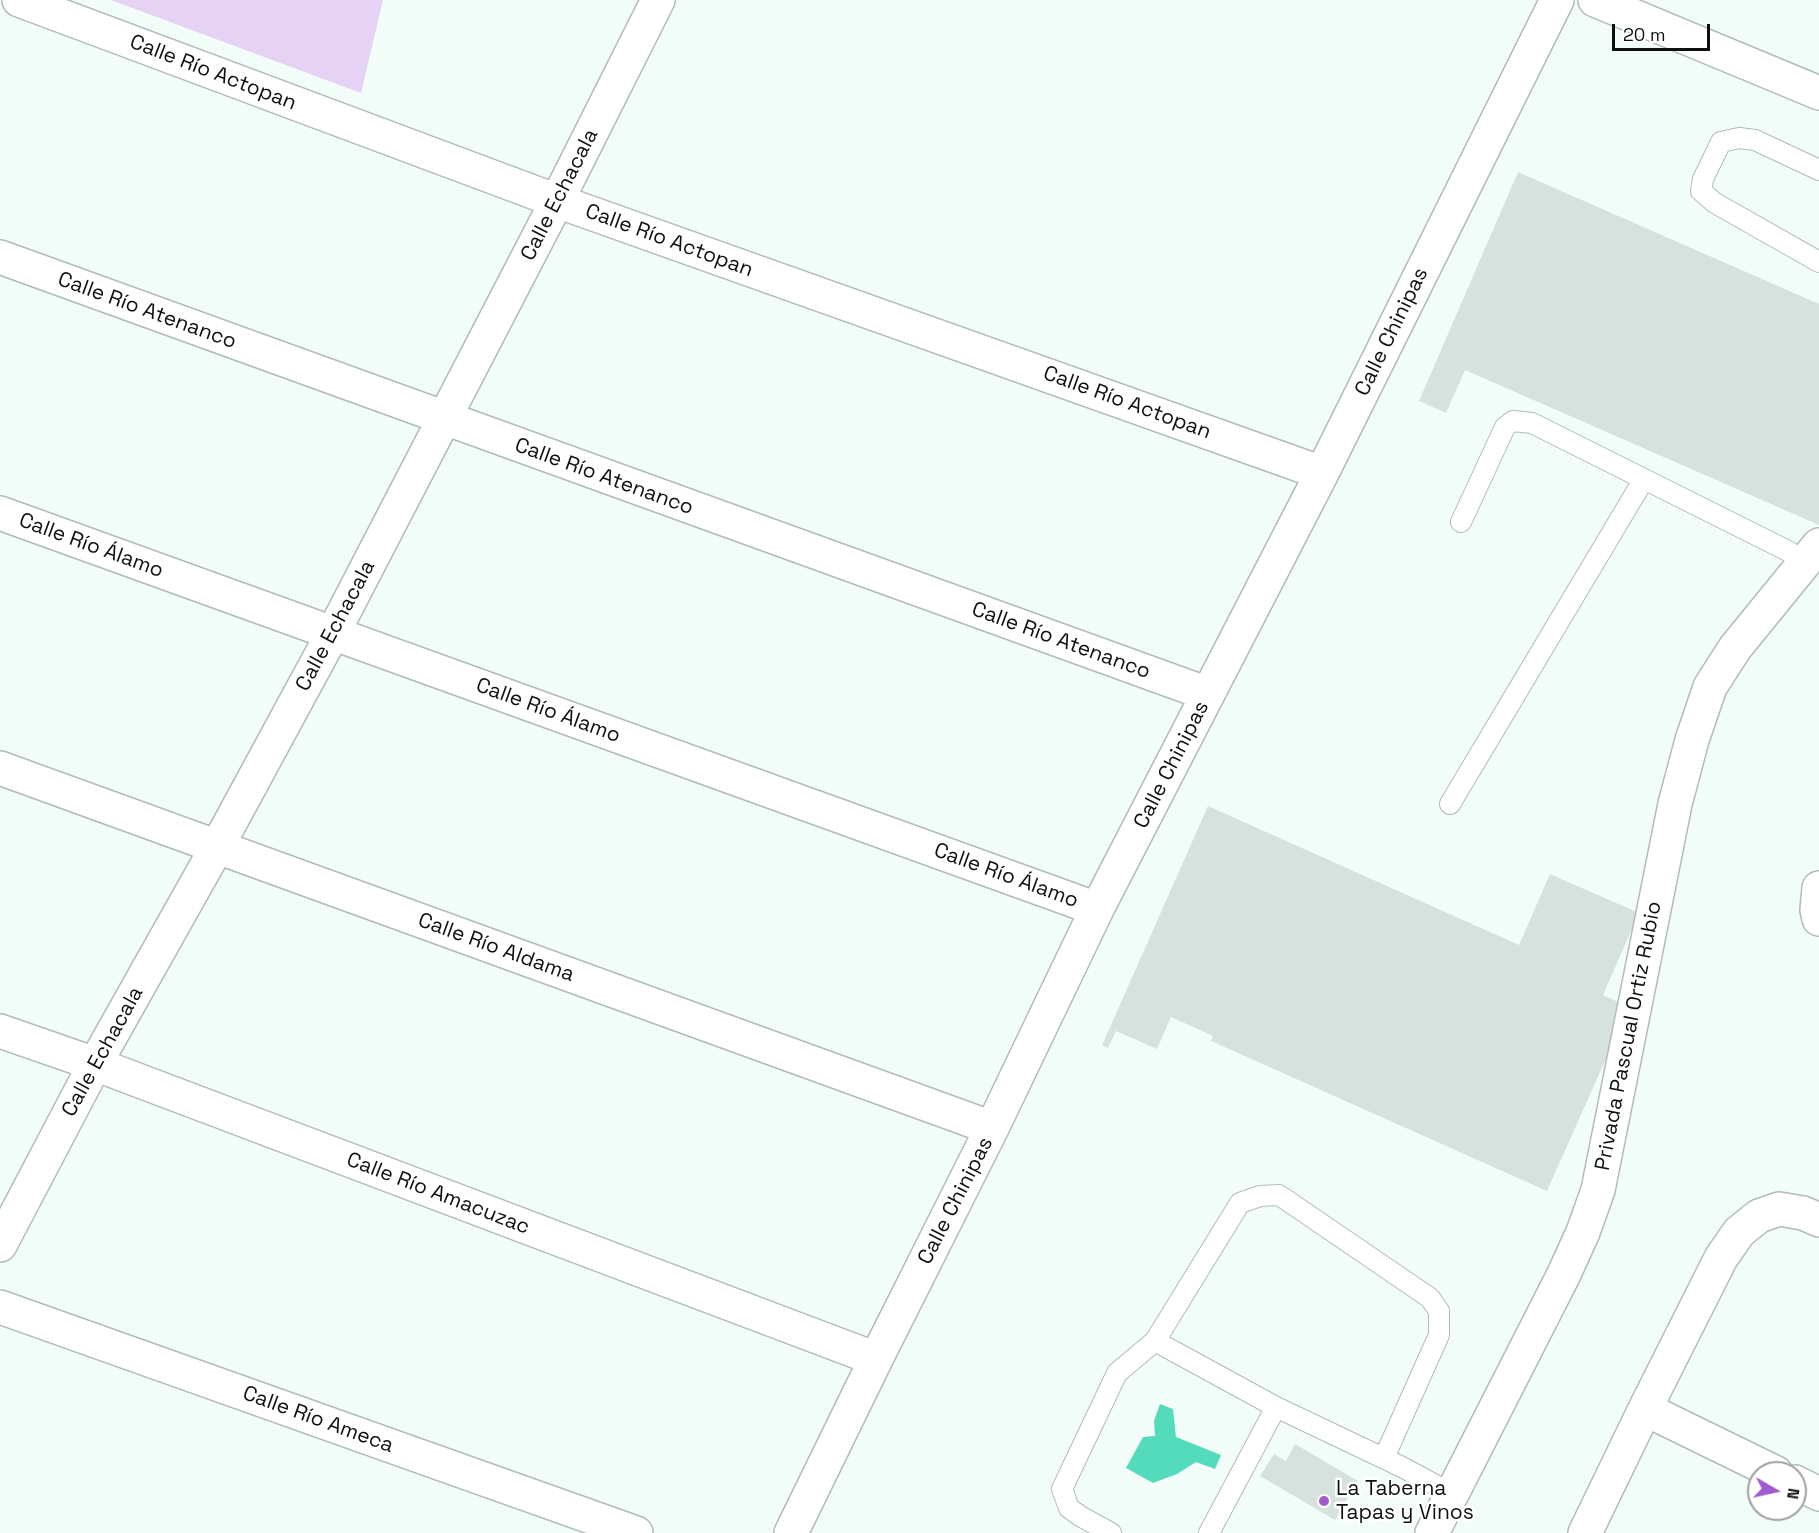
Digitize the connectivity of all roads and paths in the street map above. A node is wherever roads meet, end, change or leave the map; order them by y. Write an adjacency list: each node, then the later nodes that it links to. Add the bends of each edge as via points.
1 (19, 0): 7 (street, Calle Río Actopan)
2 (658, 0): 7 (street, Calle Echacala)
3 (1557, 0): 11 (street, Calle Chinipas)
4 (1595, 0): 5 (street)
5 (1819, 93)
6 (1819, 170): 9 (lane, via 1755,140 1740,138 1721,142 1701,191 1715,203)
7 (557, 201): 10 (street, Calle Echacala); 11 (street, Calle Río Actopan)
8 (0, 257): 10 (street, Calle Río Atenanco)
9 (1819, 261)
10 (444, 419): 16 (street, Calle Echacala); 17 (street, Calle Río Atenanco)
11 (1322, 473): 17 (street, Calle Chinipas)
12 (1644, 479): 14 (lane, via 1532,423 1514,421 1505,427); 15 (lane, via 1788,551); 19 (lane)
13 (0, 513): 16 (street, Calle Río Álamo)
14 (1461, 522)
15 (1812, 553): 36 (street, Privada Pascual Ortiz Rubio, via 1735,648 1710,687 1675,804 1598,1191 1564,1274)
16 (333, 633): 20 (street, Calle Echacala); 22 (street, Calle Río Álamo)
17 (1208, 694): 22 (street, Calle Chinipas)
18 (0, 768): 20 (street, Calle Río Aldama)
19 (1449, 804)
20 (217, 847): 25 (street, Calle Echacala); 26 (street, Calle Río Aldama)
21 (1819, 888): 23 (street)
22 (1097, 909): 26 (street, Calle Chinipas)
23 (1819, 919)
24 (0, 1031): 25 (street, Calle Río Amacuzac)
25 (95, 1064): 28 (street, Calle Echacala); 31 (street, Calle Río Amacuzac)
26 (992, 1128): 31 (street, Calle Chinipas)
27 (1819, 1220): 33 (street, via 1779,1209 1758,1216 1738,1232)
28 (0, 1245)
29 (0, 1306): 37 (street, Calle Río Ameca)
30 (1155, 1341): 32 (lane); 34 (lane, via 1240,1203 1280,1195 1430,1298 1439,1311 1440,1335); 39 (lane, via 1117,1373 1062,1489 1069,1508)
31 (876, 1359): 38 (street, Calle Chinipas)
32 (1276, 1407): 34 (lane); 40 (lane)
33 (1645, 1409): 35 (street); 42 (street)
34 (1384, 1458): 36 (lane)
35 (1751, 1461)
36 (1452, 1494): 41 (street, Privada Pascual Ortiz Rubio)
37 (636, 1533)
38 (791, 1533)
39 (1111, 1533)
40 (1209, 1533)
41 (1432, 1533)
42 (1585, 1533)

